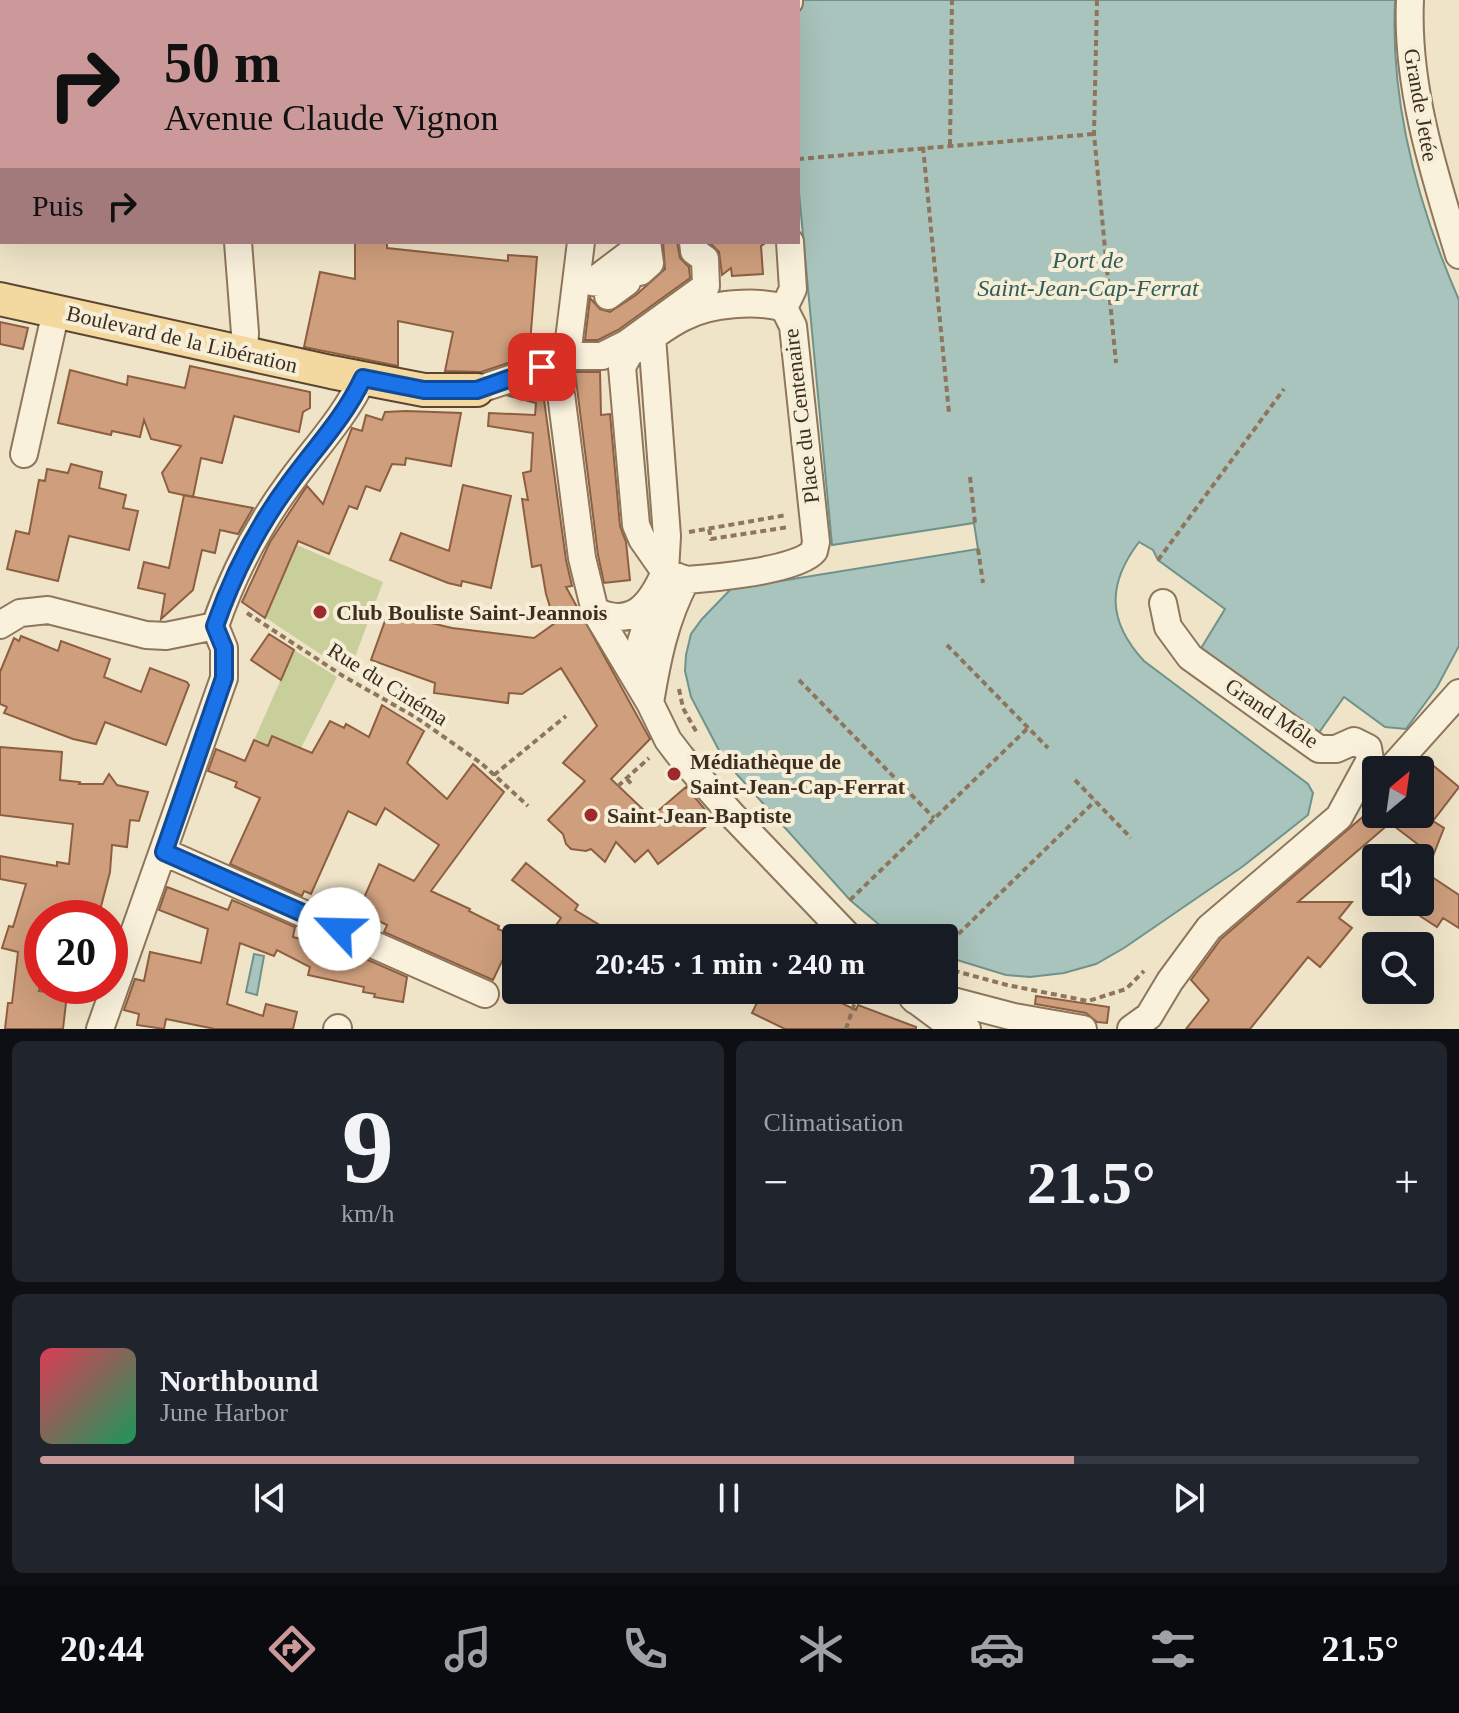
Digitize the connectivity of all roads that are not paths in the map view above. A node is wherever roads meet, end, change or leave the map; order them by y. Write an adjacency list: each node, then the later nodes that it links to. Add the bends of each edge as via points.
1 (1410, 0): 12 (street, Grande Jetée, via 1408,35 1428,153)
2 (238, 244): 18 (street)
3 (574, 244): 19 (street, via 559,350)
4 (581, 244): 9 (street, via 567,356 602,356 626,344 706,286 705,259)
5 (641, 244): 6 (street, via 592,282 609,284 608,296 627,282 623,276 635,266 640,272 650,263)
6 (647, 244)
7 (674, 244): 8 (street, via 684,256)
8 (682, 244)
9 (693, 244)
10 (716, 244): 14 (street)
11 (790, 244): 15 (street, via 793,289)
12 (1459, 255)
13 (0, 299): 16 (main road, Boulevard de la Libération)
14 (722, 306): 15 (street, Place du Centenaire, via 765,302); 17 (street, Place du Centenaire, via 686,315)
15 (784, 308): 23 (street, Place du Centenaire, via 793,326 804,518 814,551 801,562 723,578)
16 (56, 311): 18 (main road, Boulevard de la Libération); 22 (street)
17 (652, 337): 23 (street); 23 (street, Place du Centenaire, via 629,354 622,367 636,525)
18 (244, 352): 20 (main road, Boulevard de la Libération)
19 (552, 361): 21 (street); 25 (street)
20 (363, 378): 21 (main road, Boulevard de la Libération, via 424,390); 27 (street, via 255,539)
21 (477, 390)
22 (24, 454)
23 (669, 581): 25 (street, via 647,606 624,618); 29 (street, via 677,598 658,650)
24 (1163, 603): 30 (street, Grand Môle, via 1168,627 1190,657 1319,749 1354,741 1368,748)
25 (595, 611): 29 (street)
26 (0, 625): 27 (street, via 20,613 48,610 146,635)
27 (215, 626): 33 (street, via 224,648 224,678)
28 (1459, 693): 31 (street)
29 (650, 703): 34 (street, via 668,740)
30 (1369, 756)
31 (1403, 756)
32 (1362, 791): 41 (street, via 1209,928 1149,1016)
33 (164, 852): 35 (street); 38 (street)
34 (837, 924)
35 (485, 994)
36 (958, 1002): 40 (street)
37 (922, 1004): 39 (street, via 944,1021)
38 (100, 1029)
39 (967, 1029)
40 (1083, 1029)
41 (1131, 1029)

